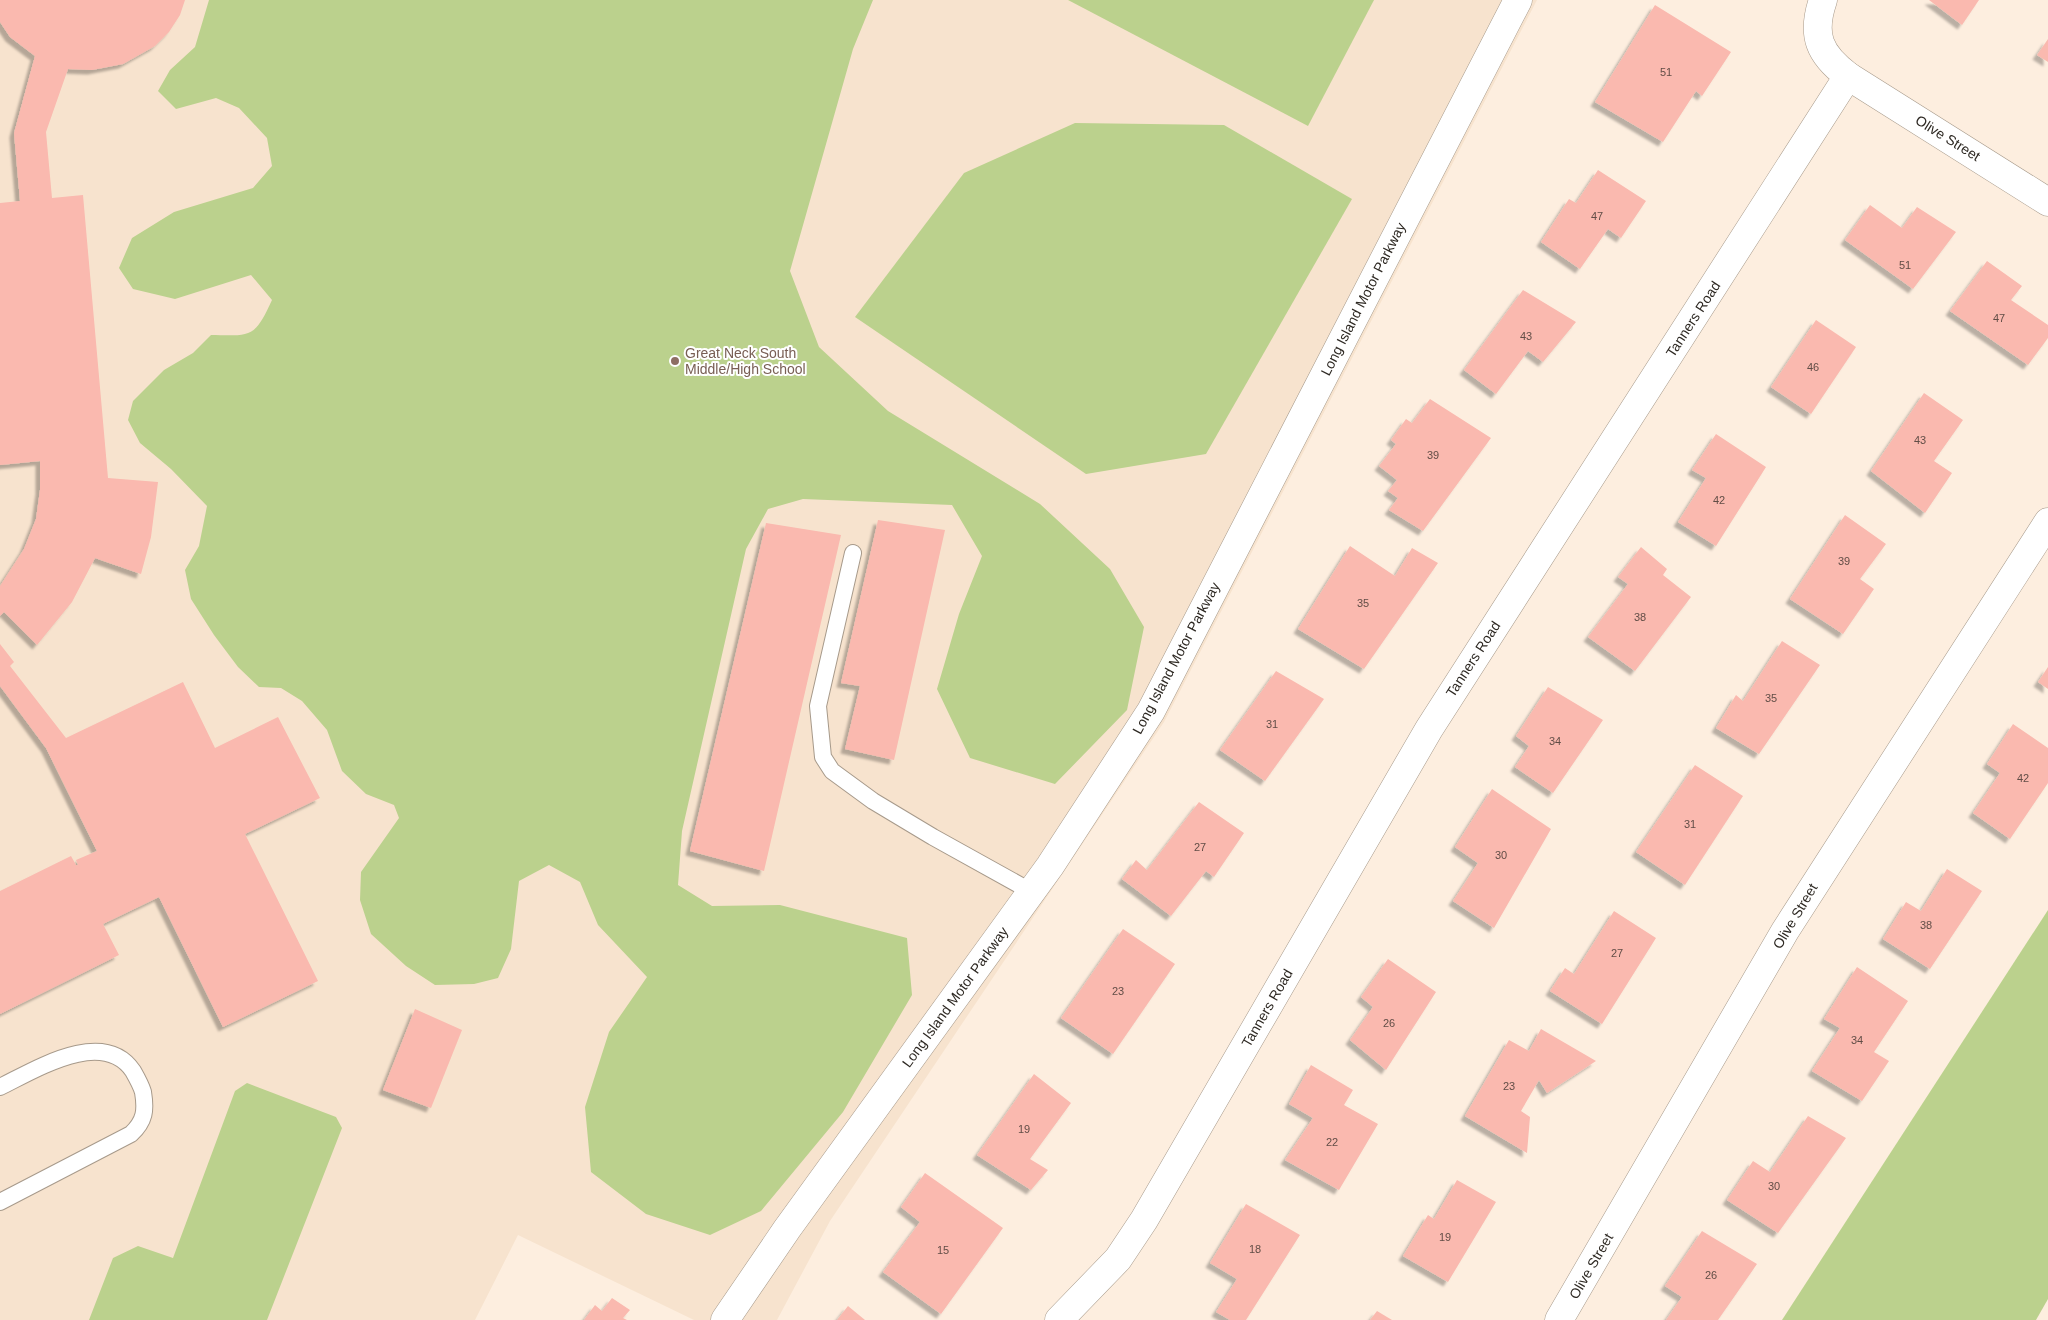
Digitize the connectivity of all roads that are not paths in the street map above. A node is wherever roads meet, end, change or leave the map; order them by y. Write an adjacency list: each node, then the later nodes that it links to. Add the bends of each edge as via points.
1 (1518, 0): 7 (street, Long Island Motor Parkway, via 1151,711)
2 (1823, 0): 3 (street, via 1817,38 1829,60)
3 (1848, 76): 4 (street, Olive Street); 11 (street, Tanners Road, via 1428,729 1144,1220 1118,1259)
4 (2048, 202)
5 (2048, 522): 12 (street, Olive Street, via 1809,893)
6 (853, 553): 7 (lane, via 818,706 823,757 832,771 873,801)
7 (1032, 892): 10 (street, Long Island Motor Parkway, via 787,1229)
8 (0, 1087): 9 (lane, via 69,1056 103,1052 116,1056 131,1069 142,1088 145,1113 141,1125 132,1134)
9 (0, 1202)
10 (725, 1320)
11 (1059, 1320)
12 (1559, 1320)

